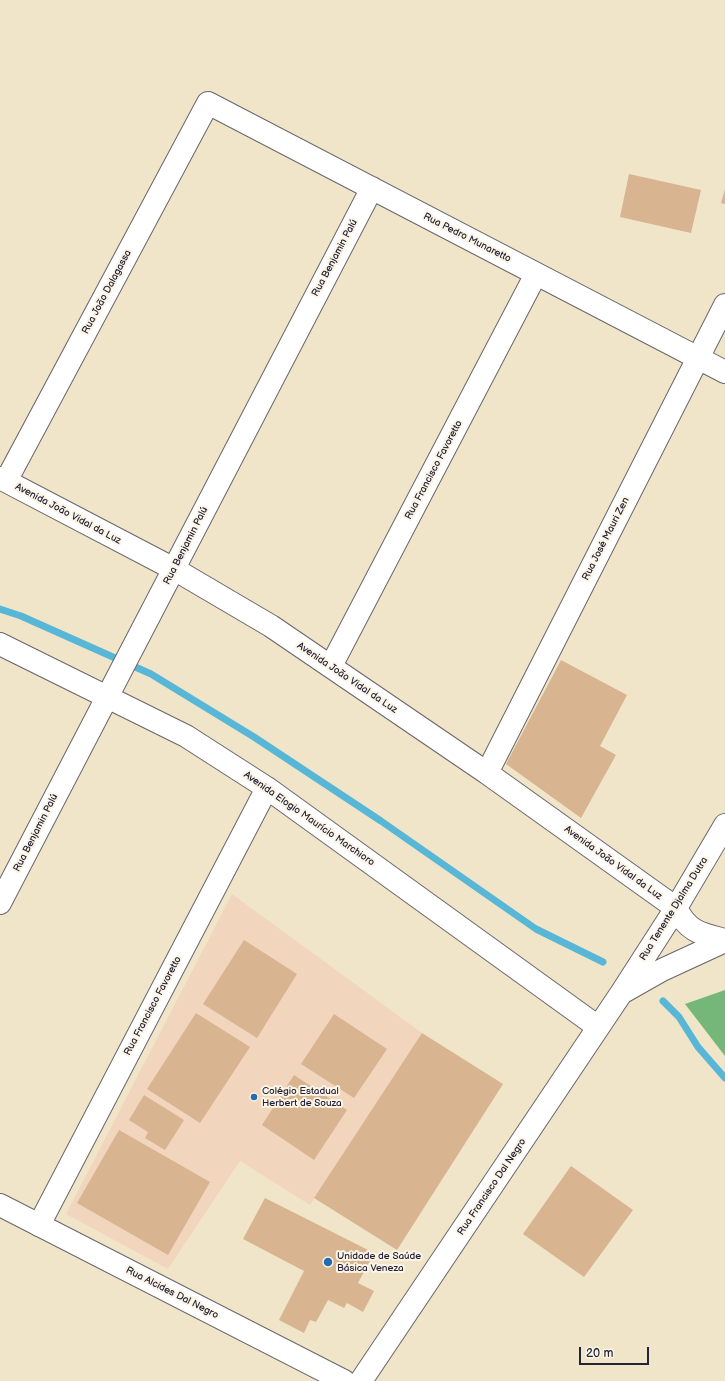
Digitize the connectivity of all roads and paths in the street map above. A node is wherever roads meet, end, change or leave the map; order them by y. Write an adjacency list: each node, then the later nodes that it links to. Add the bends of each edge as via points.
1 (208, 103): 2 (street, Rua Pedro Munaretto); 7 (street, Rua João Dalagassa)
2 (372, 188): 3 (street, Rua Pedro Munaretto); 8 (street, Rua Benjamin Palú)
3 (536, 274): 5 (street, Rua Pedro Munaretto); 10 (street, Rua Francisco Favoretto)
4 (725, 305): 5 (street, Rua José Mauri Zen)
5 (698, 358): 6 (street, Rua Pedro Munaretto); 12 (street, Rua José Mauri Zen)
6 (725, 372)
7 (3, 480): 8 (street, Avenida João Vidal da Luz)
8 (174, 568): 10 (street, Avenida João Vidal da Luz); 11 (street, Rua Benjamin Palú)
9 (0, 644): 11 (street, Avenida Elogio Maurício Marchioro)
10 (331, 666): 12 (street, Avenida João Vidal da Luz)
11 (111, 689): 13 (street, Avenida Elogio Maurício Marchioro); 15 (street, Rua Benjamin Palú)
12 (486, 773): 16 (street, Avenida João Vidal da Luz)
13 (267, 788): 19 (street, Avenida Elogio Maurício Marchioro); 21 (street, Rua Francisco Favoretto)
14 (725, 825): 16 (street, Rua Tenente Djalma Dutra)
15 (0, 903)
16 (676, 908): 17 (street, via 690,929); 18 (street, Rua Tenente Djalma Dutra)
17 (725, 940): 18 (street)
18 (622, 992): 19 (street, Rua Francisco Dal Negro)
19 (598, 1028): 23 (street, Rua Francisco Dal Negro)
20 (0, 1205): 21 (street, Rua Alcides Dal Negro)
21 (39, 1224): 22 (street, Rua Alcides Dal Negro)
22 (344, 1381)
23 (361, 1381)

